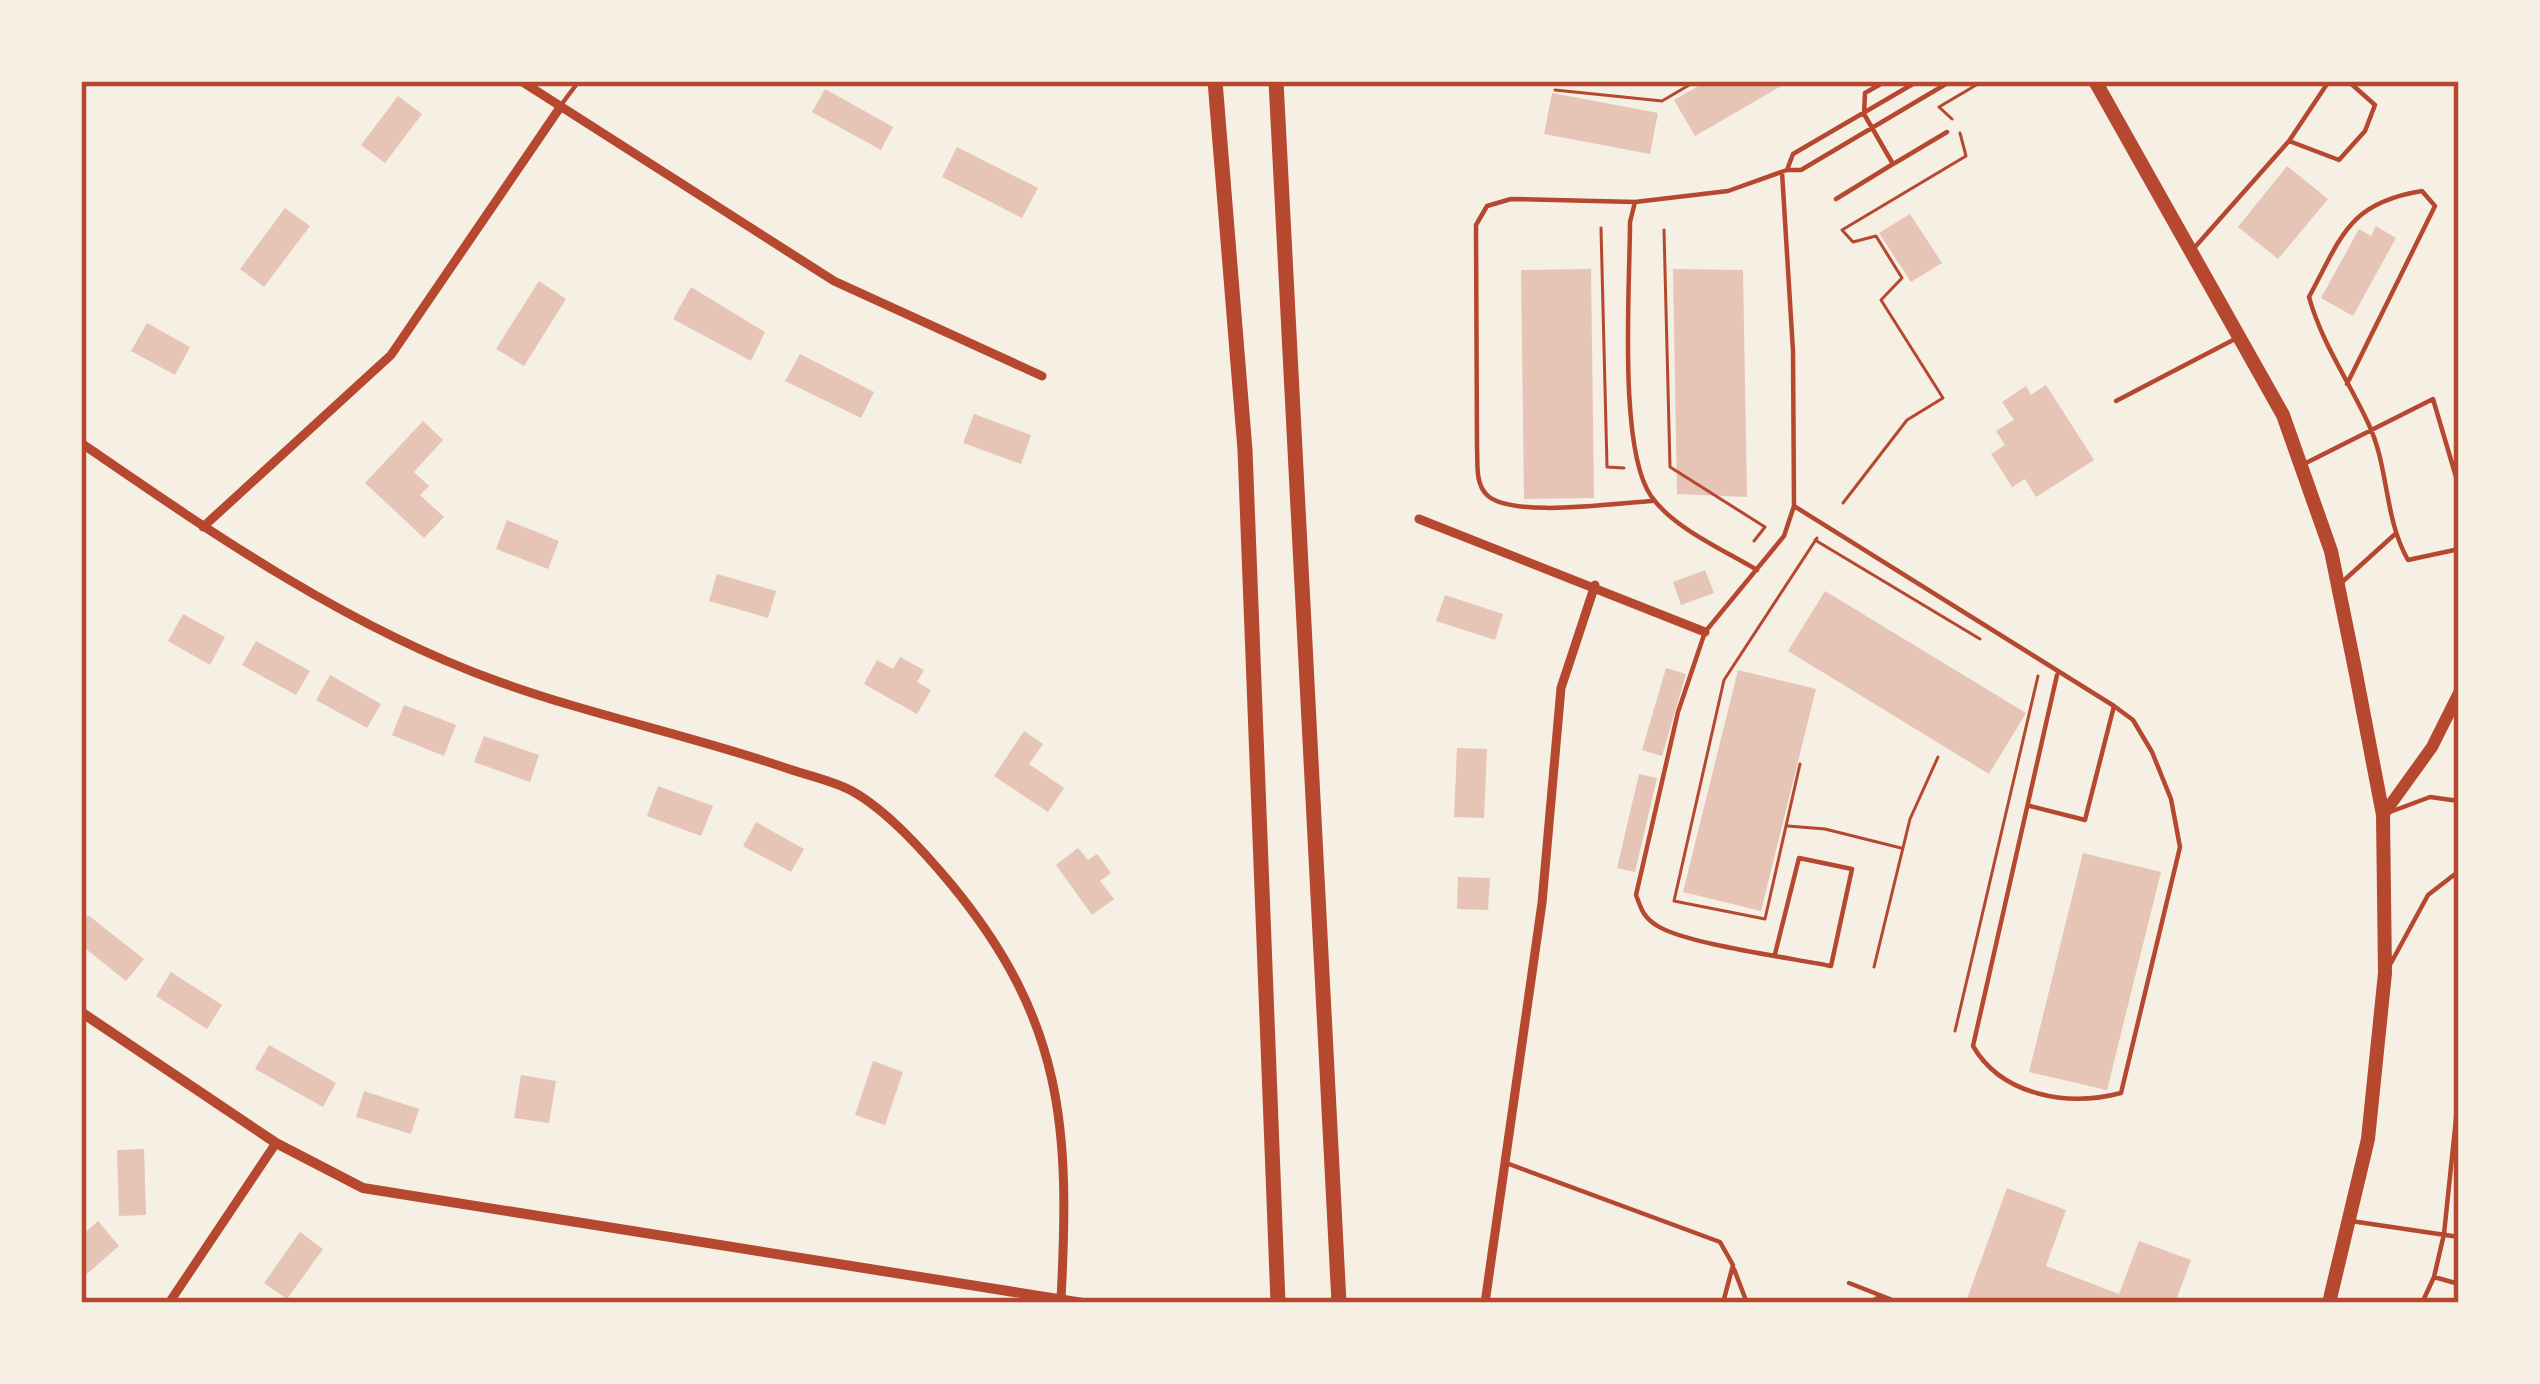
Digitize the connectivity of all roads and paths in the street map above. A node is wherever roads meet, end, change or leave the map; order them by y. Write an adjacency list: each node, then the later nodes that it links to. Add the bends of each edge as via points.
1 (521, 81): 14 (street)
2 (578, 81): 14 (lane)
3 (1215, 81): 81 (highway, via 1245,450)
4 (1276, 81): 82 (highway)
5 (1696, 81): 13 (path, via 1662,101)
6 (1886, 81): 15 (lane, via 1864,93)
7 (1918, 81): 15 (lane)
8 (1951, 81): 16 (lane)
9 (1983, 81): 36 (path, via 1939,106 1966,155 1842,230 1853,242 1876,236 1902,278 1882,300 1943,398 1907,420)
10 (2095, 81): 25 (main road)
11 (2329, 81): 18 (lane)
12 (2348, 81): 18 (lane, via 2375,105 2365,131 2338,160)
13 (1555, 90)
14 (561, 106): 27 (street, via 834,281); 39 (street, via 391,355)
15 (1864, 114): 16 (lane); 20 (lane, via 1793,154)
16 (1873, 129): 19 (lane); 20 (lane)
17 (1947, 132): 19 (lane)
18 (2289, 141): 25 (lane)
19 (1893, 164): 21 (lane)
20 (1785, 171): 22 (lane, via 1728,191); 37 (lane)
21 (1836, 199)
22 (1635, 202): 35 (lane, via 1631,412 1638,473); 35 (lane, via 1511,199 1487,206 1476,225 1479,484 1511,508)
23 (1601, 228): 33 (path, via 1607,466)
24 (1664, 230): 43 (path, via 1670,467 1765,527)
25 (2191, 250): 26 (main road)
26 (2240, 337): 29 (lane); 32 (main road)
27 (1042, 376)
28 (2347, 384): 28 (lane, via 2435,206 2422,191 2384,197 2349,223 2309,297); 30 (lane)
29 (2116, 401)
30 (2372, 429): 32 (lane); 34 (lane, via 2433,399); 41 (lane)
31 (81, 443): 39 (street)
32 (2303, 465): 47 (main road)
33 (1627, 469)
34 (2459, 487)
35 (1654, 501): 45 (lane)
36 (1843, 502)
37 (1794, 506): 45 (lane, via 1784,536); 51 (lane)
38 (1419, 518): 46 (street)
39 (203, 527): 78 (street, via 392,638 496,681 853,792 931,860 997,939 1050,1065 1067,1180)
40 (1821, 532): 42 (path)
41 (2394, 535): 44 (lane, via 2408,560); 47 (lane)
42 (1815, 540): 49 (path); 59 (path, via 1724,680 1674,901 1765,919)
43 (1754, 541)
44 (2459, 549)
45 (1757, 570): 48 (lane)
46 (1595, 585): 48 (street); 69 (street, via 1561,688)
47 (2338, 585): 58 (main road)
48 (1705, 632): 62 (lane, via 1636,895 1660,929)
49 (1998, 650)
50 (2038, 674): 66 (path)
51 (2056, 675): 53 (lane); 57 (lane)
52 (2459, 693): 58 (main road)
53 (2114, 706): 57 (lane, via 2085,820); 57 (lane, via 2152,752 2180,847 2121,1093 2086,1102 2002,1083 1973,1046)
54 (1937, 757): 60 (path)
55 (1800, 764): 59 (path)
56 (2459, 801): 58 (lane, via 2430,797)
57 (2029, 806)
58 (2383, 815): 64 (main road)
59 (1786, 826): 60 (path)
60 (1901, 848): 63 (path)
61 (2459, 871): 64 (lane, via 2428,895)
62 (1775, 954): 62 (lane, via 1831,966 1852,869 1799,858)
63 (1874, 967)
64 (2385, 974): 70 (main road)
65 (81, 1012): 68 (street)
66 (1955, 1031)
67 (2459, 1090): 71 (lane)
68 (276, 1143): 78 (street, via 363,1188); 79 (street)
69 (1509, 1164): 73 (lane, via 1709,1235); 83 (street)
70 (2351, 1220): 71 (lane); 88 (main road)
71 (2444, 1234): 72 (lane); 74 (lane)
72 (2459, 1237)
73 (1733, 1265): 84 (lane); 85 (lane)
74 (2434, 1277): 76 (lane); 89 (lane)
75 (1849, 1283): 77 (lane)
76 (2459, 1284)
77 (1881, 1296): 86 (lane); 87 (lane)
78 (1061, 1299): 80 (street)
79 (169, 1303)
80 (1083, 1303)
81 (1278, 1303)
82 (1339, 1303)
83 (1485, 1303)
84 (1724, 1303)
85 (1747, 1303)
86 (1869, 1303)
87 (1900, 1303)
88 (2329, 1303)
89 (2422, 1303)

